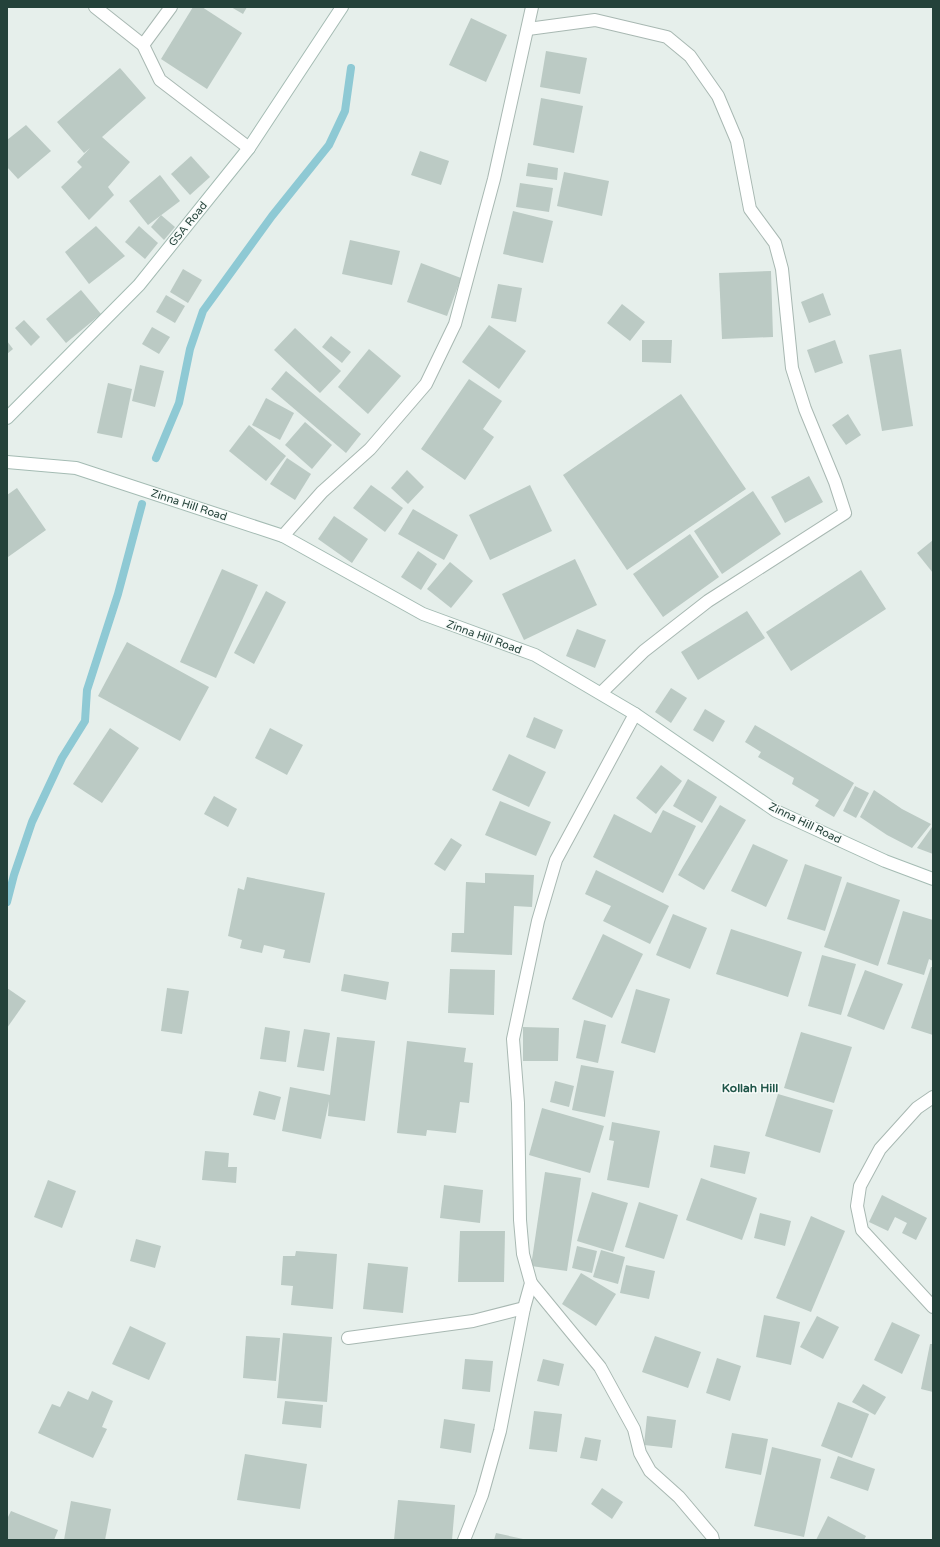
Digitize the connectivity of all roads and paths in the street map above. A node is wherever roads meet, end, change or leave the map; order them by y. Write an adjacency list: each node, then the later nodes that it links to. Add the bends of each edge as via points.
1 (95, 7): 6 (street)
2 (171, 7): 6 (street)
3 (342, 7): 7 (street, GSA Road)
4 (532, 7): 5 (street)
5 (528, 29): 10 (street, via 494,179 456,324 426,384 370,449 322,492); 11 (street, via 595,20 667,37 690,56 718,96 737,141 750,209 775,243 782,269 792,368 845,513 708,601 644,651)
6 (143, 46): 7 (street, via 160,80)
7 (249, 148): 8 (street, GSA Road, via 139,285)
8 (7, 418)
9 (7, 462): 10 (street, Zinna Hill Road, via 76,468)
10 (283, 536): 11 (street, Zinna Hill Road, via 423,614 534,655)
11 (601, 693): 12 (street, Zinna Hill Road)
12 (635, 714): 13 (street, Zinna Hill Road, via 776,811 885,861); 15 (street, via 556,860 538,921 513,1039 518,1103 520,1220 523,1254)
13 (933, 879)
14 (933, 1097): 16 (street, via 917,1108 880,1150 860,1186 857,1206 862,1230)
15 (531, 1283): 17 (street); 20 (street, via 600,1367 634,1429 640,1453 650,1471 679,1497)
16 (933, 1307)
17 (524, 1308): 18 (street, via 473,1321); 19 (street, via 500,1431 482,1495)
18 (348, 1338)
19 (464, 1540)
20 (713, 1540)

